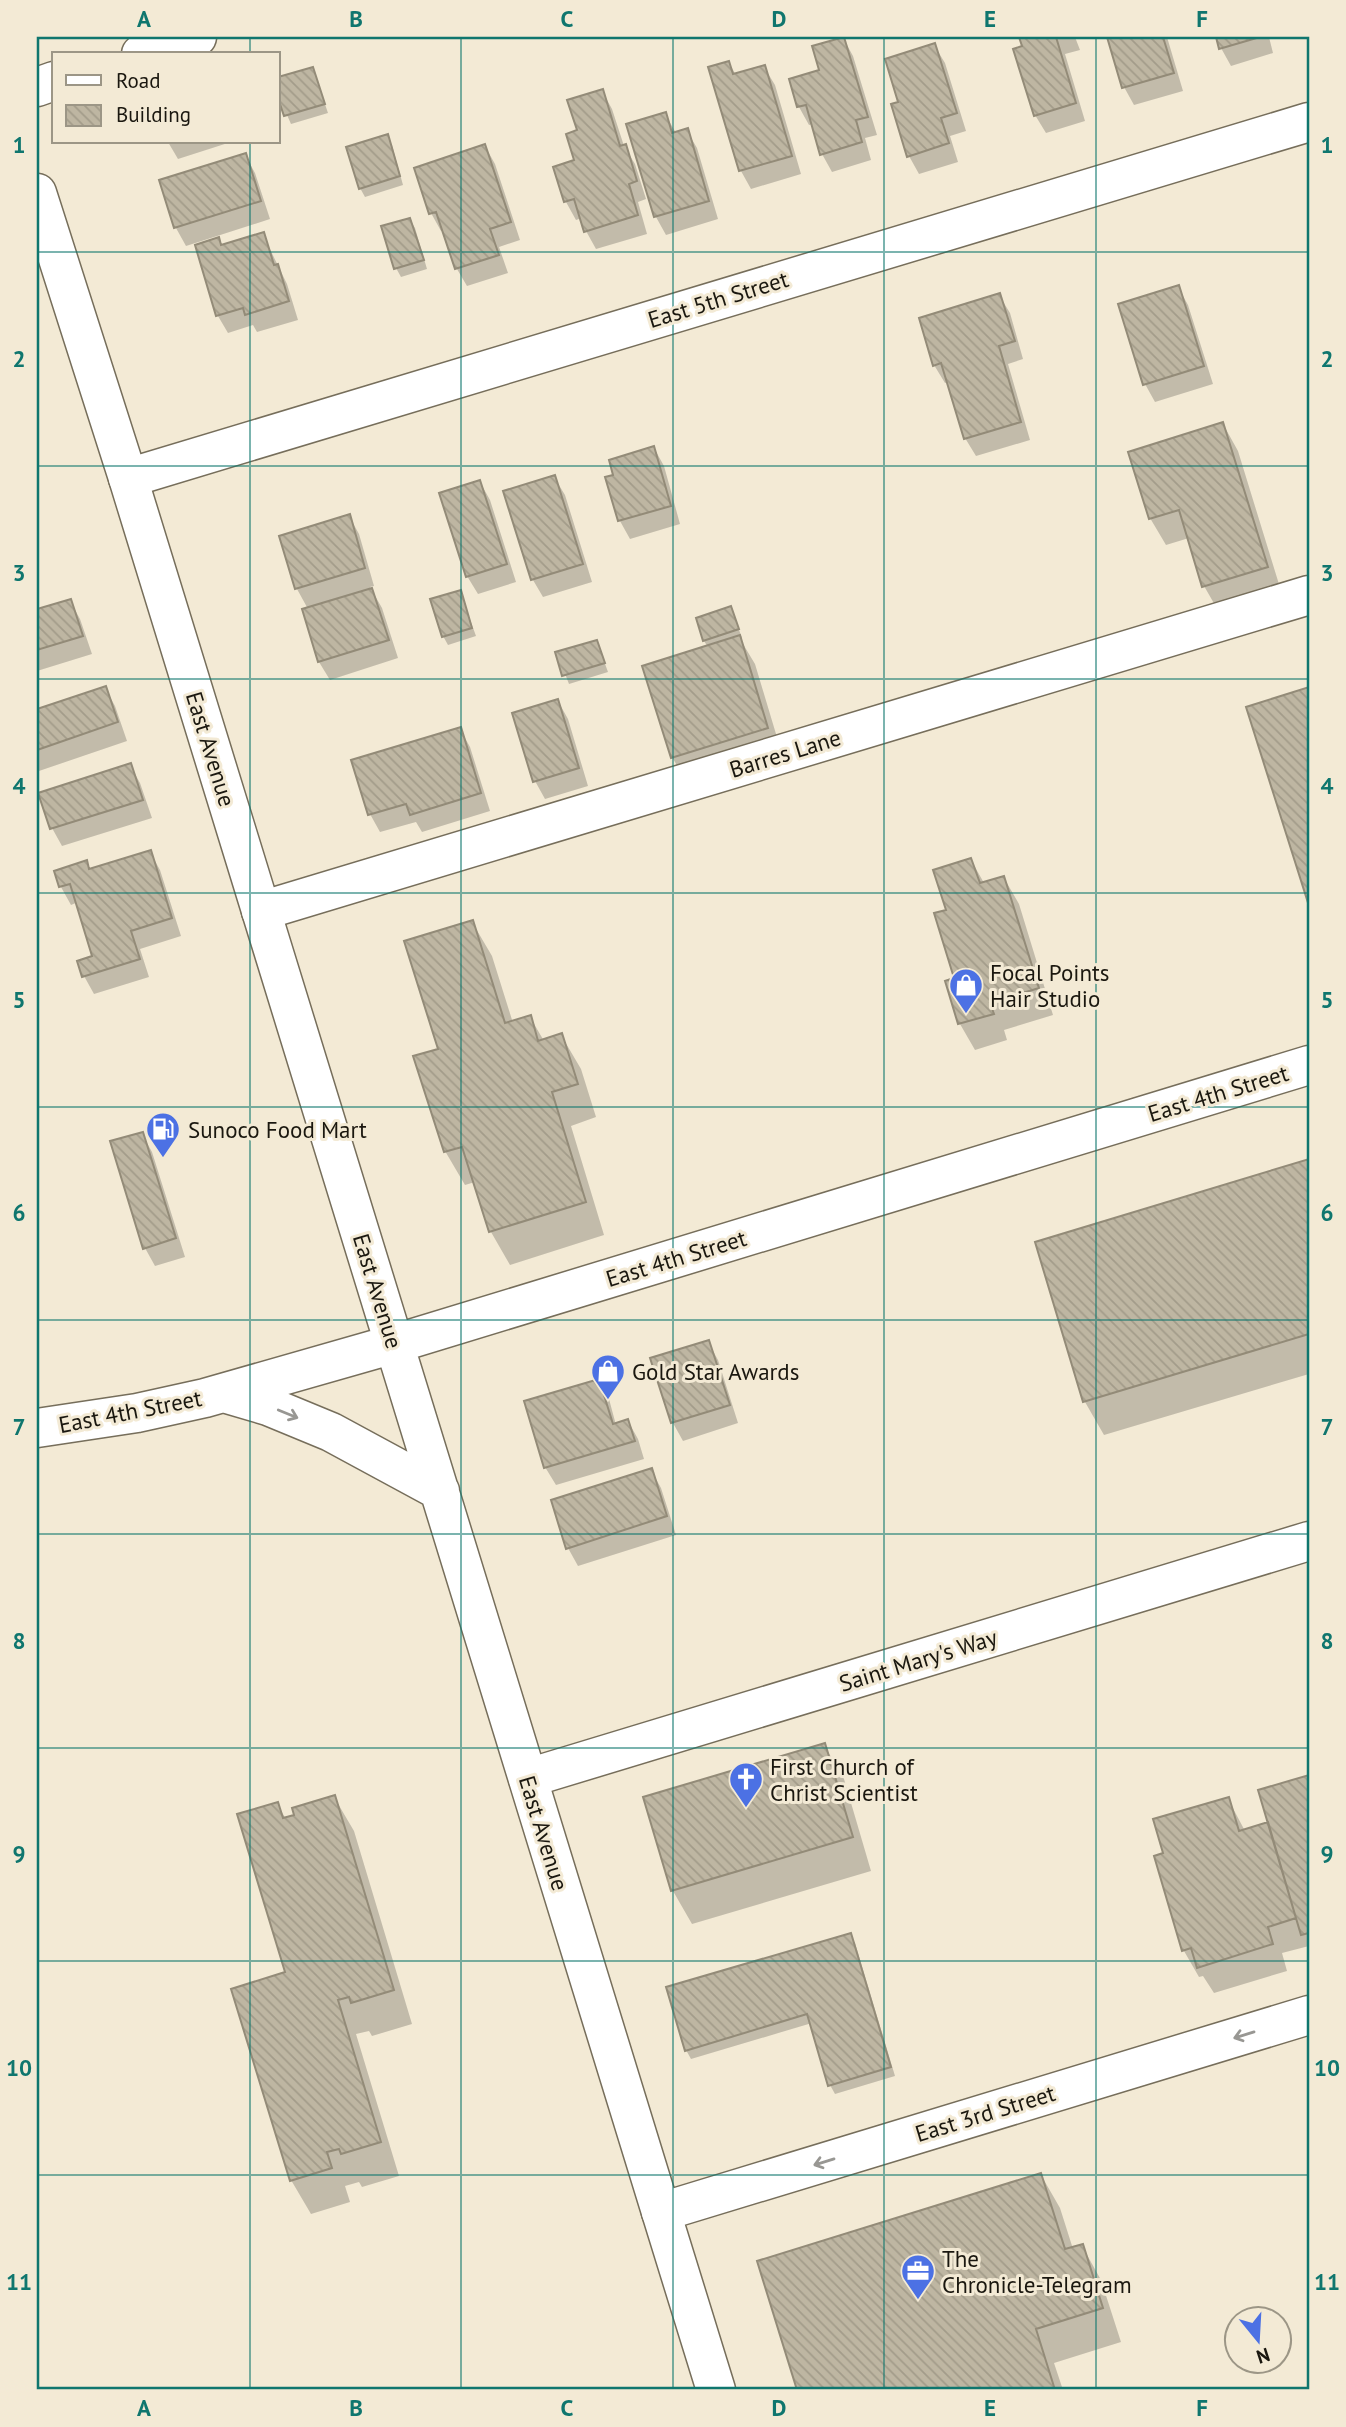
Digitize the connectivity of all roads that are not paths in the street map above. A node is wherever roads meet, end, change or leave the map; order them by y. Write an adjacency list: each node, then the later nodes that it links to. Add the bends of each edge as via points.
1 (197, 37): 2 (street)
2 (148, 52)
3 (1309, 122): 5 (street, East 5th Street)
4 (37, 193): 5 (street, East Avenue)
5 (128, 478): 7 (street, East Avenue)
6 (1309, 595): 7 (street, Barres Lane)
7 (261, 911): 9 (street, East Avenue)
8 (1309, 1065): 9 (street, East 4th Street)
9 (394, 1344): 10 (street, East 4th Street); 12 (street, East Avenue)
10 (214, 1395): 11 (street, East 4th Street, via 137,1413); 12 (street, one-way to 12, via 268,1406 331,1432)
11 (37, 1428)
12 (440, 1492): 14 (street, East Avenue)
13 (1309, 1541): 14 (street, Saint Mary's Way)
14 (528, 1779): 16 (street, East Avenue)
15 (1309, 2015): 16 (street, East 3rd Street, one-way to 16)
16 (661, 2212): 17 (street, East Avenue)
17 (716, 2390)

